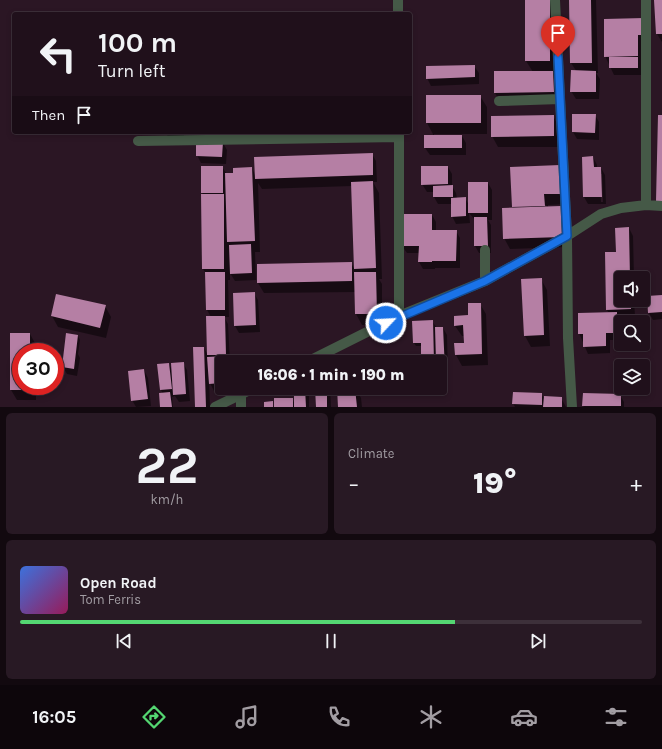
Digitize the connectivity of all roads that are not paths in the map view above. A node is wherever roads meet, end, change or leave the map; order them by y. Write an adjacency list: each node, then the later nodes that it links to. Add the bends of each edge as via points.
1 (398, 0): 4 (street)
2 (555, 0): 5 (street)
3 (646, 0): 9 (street)
4 (398, 12)
5 (560, 100): 6 (street); 11 (street)
6 (499, 101)
7 (398, 135): 8 (street); 14 (street)
8 (138, 141)
9 (646, 206): 10 (street); 11 (street, via 622,208 601,214)
10 (662, 206)
11 (567, 236): 13 (street); 20 (street)
12 (484, 250): 13 (street)
13 (485, 281): 14 (street)
14 (399, 316): 15 (street)
15 (321, 355)
16 (239, 395): 18 (street)
17 (241, 395): 19 (street)
18 (215, 407)
19 (241, 407)
20 (572, 407)

